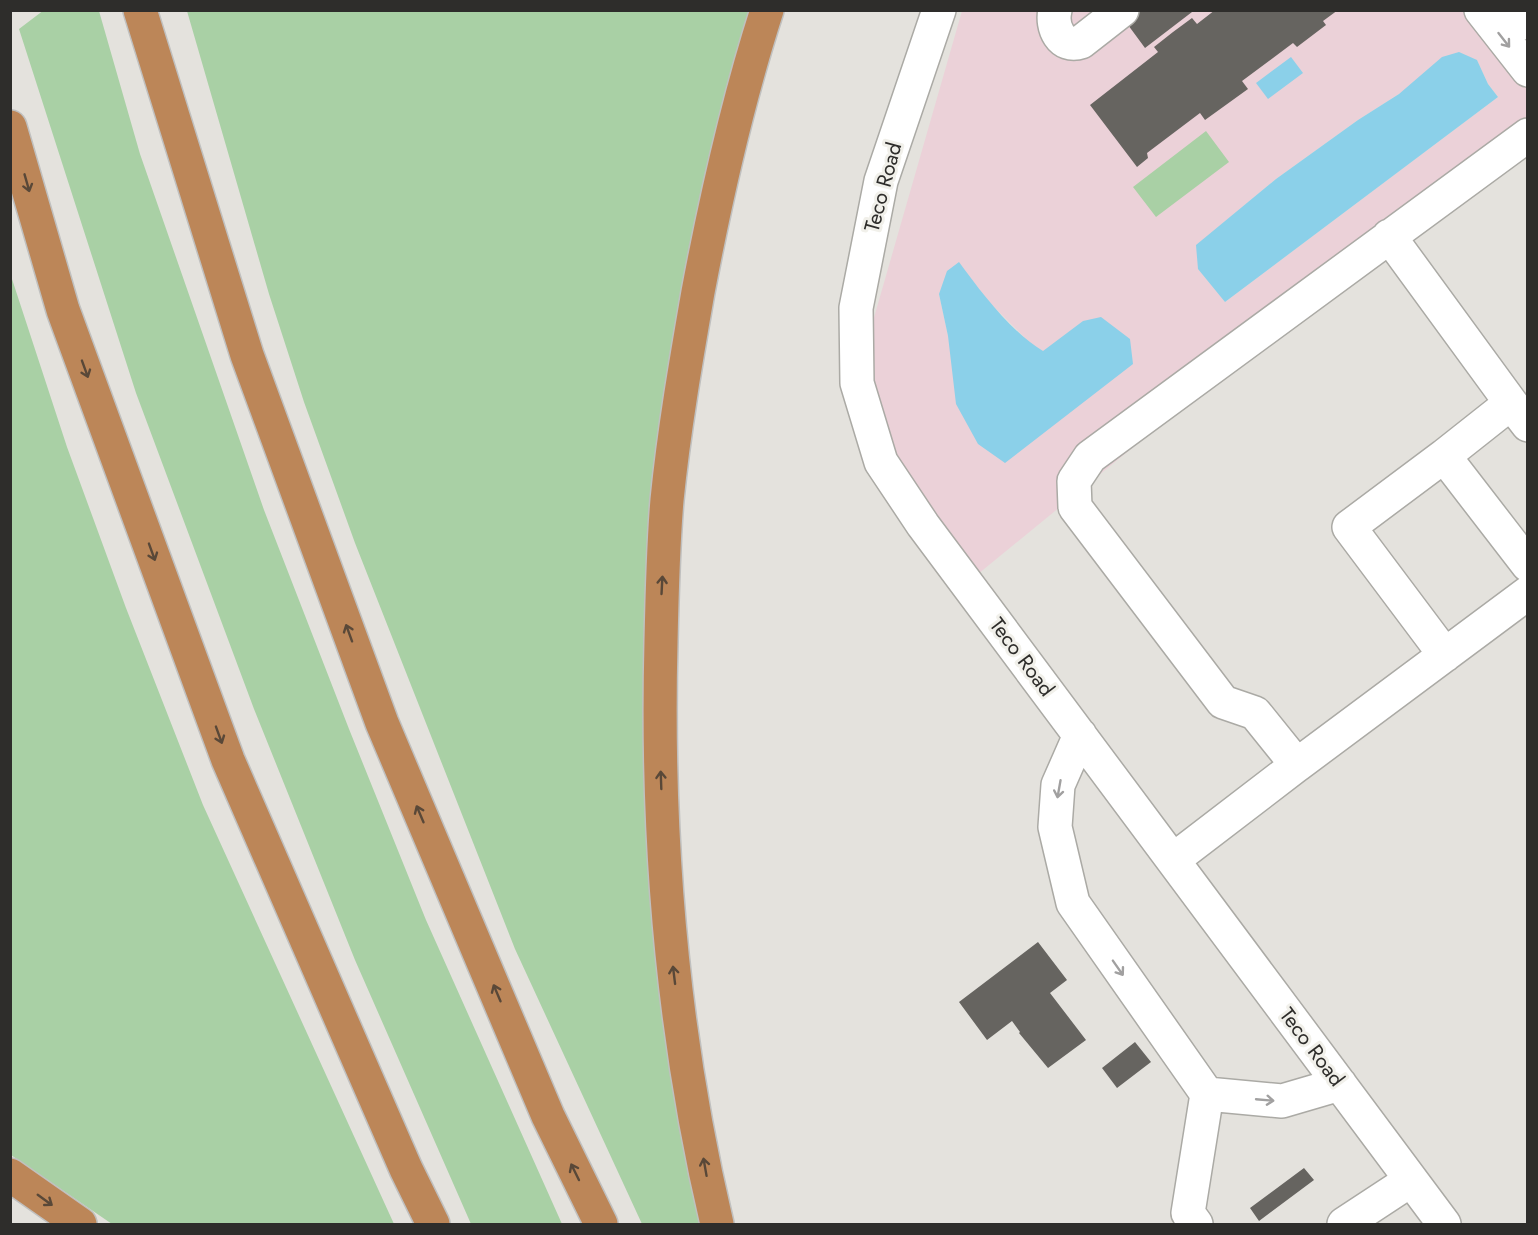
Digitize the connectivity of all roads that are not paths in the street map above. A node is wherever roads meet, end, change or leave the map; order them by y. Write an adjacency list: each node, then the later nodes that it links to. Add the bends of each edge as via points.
1 (140, 10): 27 (highway, one-way to 1, via 549,1116 381,723 247,355)
2 (767, 10): 28 (highway, one-way to 2, via 683,1039 670,942 659,721 662,601 667,502 678,404 720,176)
3 (939, 10): 18 (street, Teco Road, via 881,181 856,308 857,383 881,462 923,525)
4 (1055, 10): 5 (street, via 1055,29 1074,44)
5 (1122, 10)
6 (1481, 10): 9 (street, one-way to 9)
7 (1518, 10): 8 (street)
8 (1527, 23)
9 (1527, 70)
10 (10, 127): 26 (highway, one-way to 26, via 63,310 228,760)
11 (1527, 135): 12 (street)
12 (1389, 237): 13 (street); 19 (street, via 1090,457 1074,482 1075,507 1223,702 1255,713)
13 (1519, 414): 14 (street)
14 (1444, 456): 15 (street); 17 (street, via 1349,527)
15 (1527, 565)
16 (1527, 593): 17 (street)
17 (1445, 654): 19 (street)
18 (1080, 735): 20 (street, Teco Road); 22 (street, one-way to 22, via 1058,784 1055,826 1073,903)
19 (1297, 765): 20 (street)
20 (1173, 860): 21 (street, Teco Road)
21 (1340, 1084): 22 (street, one-way to 21, via 1282,1101); 24 (street, Teco Road)
22 (1207, 1094): 29 (street, via 1188,1213)
23 (10, 1175): 25 (highway, one-way to 25)
24 (1411, 1180): 30 (street); 31 (street, Teco Road)
25 (80, 1224)
26 (433, 1224)
27 (601, 1224)
28 (717, 1224)
29 (1196, 1224)
30 (1344, 1224)
31 (1444, 1224)

